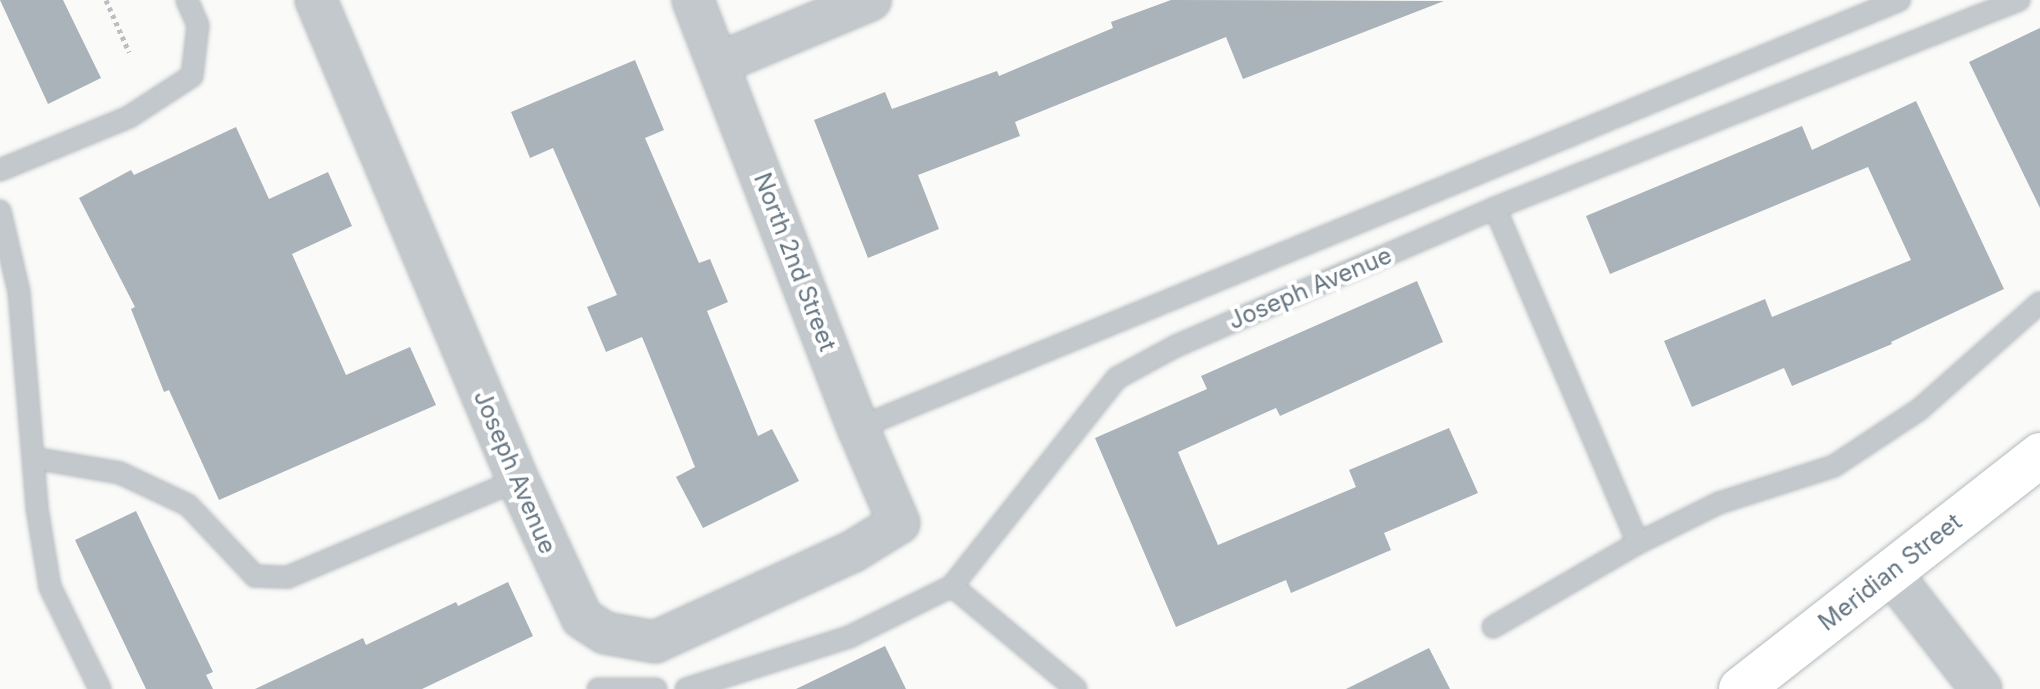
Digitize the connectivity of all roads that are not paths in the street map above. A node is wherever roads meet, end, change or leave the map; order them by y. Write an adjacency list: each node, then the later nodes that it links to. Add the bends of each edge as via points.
1 (187, 0): 8 (lane, via 198,25 192,76 129,117)
2 (316, 0): 15 (street, Joseph Avenue)
3 (693, 0): 7 (street, North 2nd Street)
4 (870, 0): 7 (street)
5 (1900, 0): 12 (lane)
6 (2019, 0): 9 (lane, Joseph Avenue)
7 (719, 63): 12 (street, North 2nd Street)
8 (0, 170)
9 (1495, 208): 17 (lane); 19 (lane, Joseph Avenue, via 1176,346 1117,378)
10 (0, 211): 14 (lane, via 19,292)
11 (2040, 303): 17 (lane, via 1920,409 1834,466 1719,503)
12 (858, 428): 16 (street, North 2nd Street)
13 (2040, 455): 18 (street, Meridian Street)
14 (33, 458): 15 (lane, via 120,473 188,505 255,576 288,577); 21 (lane, via 50,587)
15 (518, 480): 16 (street, Joseph Avenue, via 582,618 605,633 655,642 852,552)
16 (899, 523)
17 (1638, 543): 20 (lane)
18 (1890, 572): 26 (street, Meridian Street); 27 (street)
19 (952, 586): 24 (lane, Joseph Avenue, via 849,637); 25 (lane)
20 (1493, 627)
21 (100, 689)
22 (602, 689): 23 (lane)
23 (656, 689)
24 (686, 689)
25 (1076, 689)
26 (1741, 689)
27 (1981, 689)

